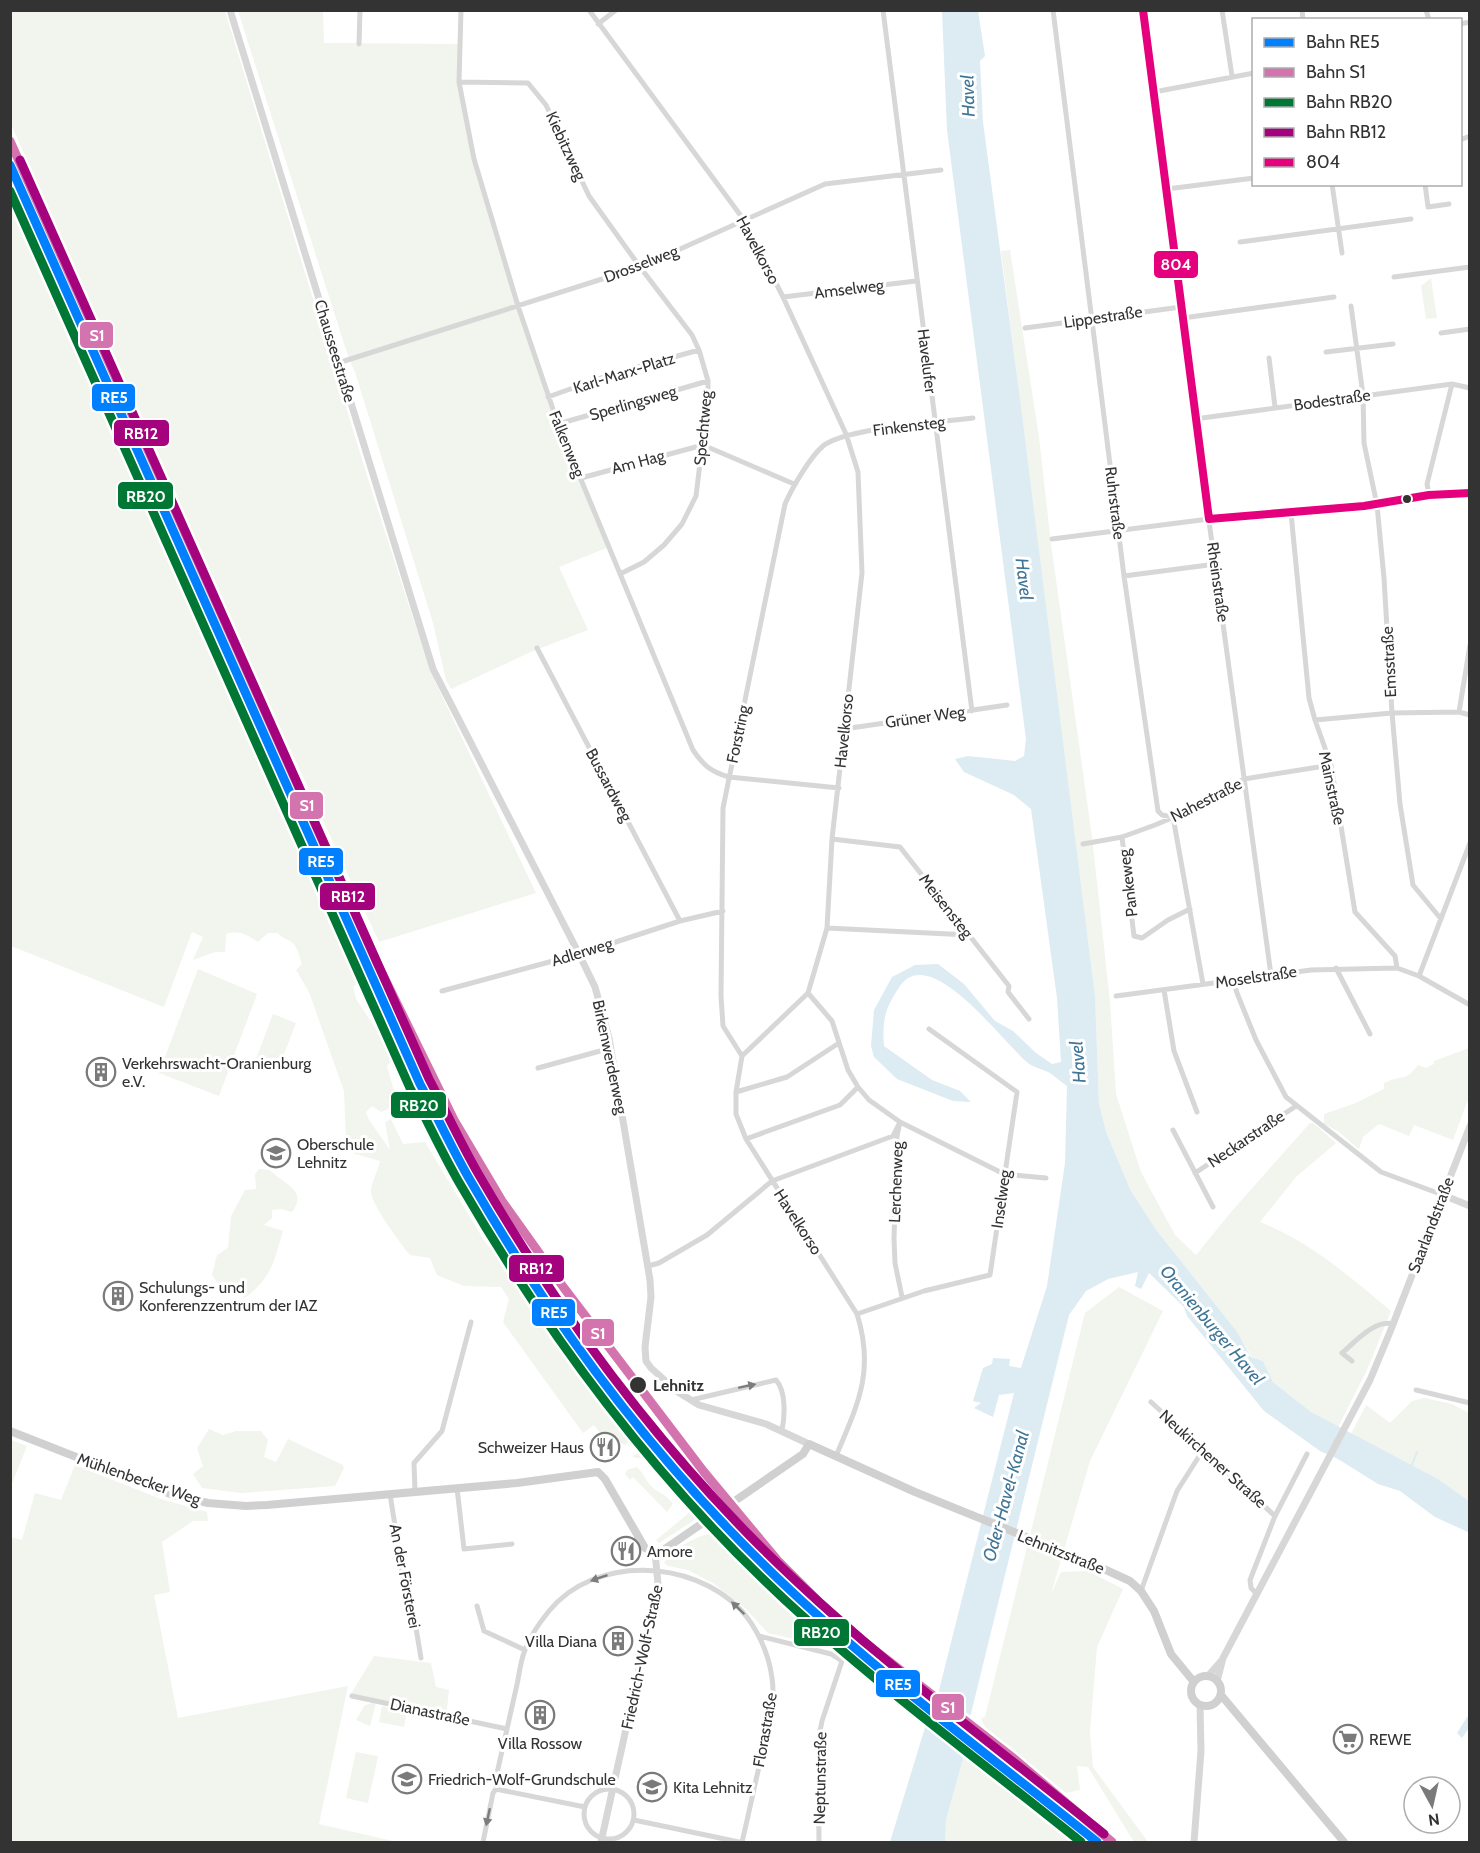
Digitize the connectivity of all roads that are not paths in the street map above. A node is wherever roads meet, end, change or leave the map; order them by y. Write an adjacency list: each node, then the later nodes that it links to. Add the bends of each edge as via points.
1 (230, 10): 47 (street, Chausseestraße)
2 (360, 10): 11 (street)
3 (461, 10): 14 (street, Falkenweg)
4 (588, 10): 10 (street, Havelkorso)
5 (616, 10): 10 (street)
6 (883, 10): 17 (street, Havelufer)
7 (1053, 10): 38 (street, Ruhrstraße)
8 (1143, 10): 15 (street, Rheinstraße)
9 (1222, 10): 13 (street)
10 (598, 24): 24 (street, Havelkorso)
11 (359, 44)
12 (1252, 73): 13 (street)
13 (1232, 76): 15 (street)
14 (459, 82): 28 (street, Kiebitzweg, via 528,83 546,105 589,196); 34 (street, Falkenweg, via 474,159)
15 (1154, 92): 21 (street, Rheinstraße)
16 (941, 170): 17 (street, Drosselweg)
17 (903, 175): 24 (street, Drosselweg, via 825,184); 31 (street, Havelufer)
18 (1252, 178): 21 (street)
19 (1332, 186): 25 (street)
20 (1425, 186): 22 (street, via 1428,207)
21 (1167, 189): 36 (street, Rheinstraße)
22 (1449, 204)
23 (1411, 219): 25 (street)
24 (744, 220): 28 (street, Drosselweg); 32 (street, Havelkorso)
25 (1339, 229): 26 (street); 27 (street)
26 (1240, 242)
27 (1342, 253)
28 (640, 267): 34 (street, Drosselweg); 44 (street, Spechtweg)
29 (1470, 267): 30 (street)
30 (1394, 277)
31 (916, 281): 32 (street, Amselweg); 56 (street, Havelufer)
32 (783, 297): 58 (street, Havelkorso)
33 (1334, 297): 37 (street)
34 (518, 306): 47 (street, Drosselweg); 52 (street, Falkenweg)
35 (1351, 306): 43 (street, Emsstraße)
36 (1181, 307): 37 (street, Rheinstraße); 38 (street, Lippestraße)
37 (1183, 318): 55 (street, Rheinstraße)
38 (1092, 319): 39 (street, Lippestraße); 67 (street, Ruhrstraße)
39 (1024, 328)
40 (1470, 329): 41 (street)
41 (1441, 333)
42 (1393, 344): 43 (street)
43 (1356, 349): 45 (street); 51 (street, Emsstraße)
44 (699, 350): 48 (street, Spechtweg); 52 (street, Karl-Marx-Platz)
45 (1326, 352)
46 (1269, 358): 53 (street)
47 (338, 363): 74 (street, Chausseestraße, via 405,583)
48 (708, 381): 57 (street, Sperlingsweg); 59 (street, Spechtweg)
49 (1452, 384): 50 (street, Bodestraße); 51 (street, Bodestraße); 63 (street, via 1427,484)
50 (1470, 388)
51 (1363, 395): 53 (street, Bodestraße); 64 (street, Emsstraße, via 1364,443)
52 (548, 397): 57 (street, Falkenweg)
53 (1275, 407): 55 (street, Bodestraße)
54 (973, 418): 56 (street, Finkensteg)
55 (1195, 419): 66 (street, Rheinstraße)
56 (935, 423): 58 (street, Finkensteg); 76 (street, Havelufer)
57 (558, 424): 60 (street, Falkenweg)
58 (846, 434): 61 (street, Forstring, via 823,446); 81 (street, Havelkorso, via 858,472 862,573)
59 (703, 445): 60 (street, Am Hag); 61 (street); 70 (street, Spechtweg, via 696,496 682,524 644,562)
60 (581, 478): 70 (street, Falkenweg)
61 (794, 484): 83 (street, Forstring, via 785,504)
62 (1470, 493): 63 (street)
63 (1429, 495): 64 (street)
64 (1377, 505): 65 (street); 78 (street, Emsstraße)
65 (1291, 513): 66 (street); 80 (street, Mainstraße, via 1309,698)
66 (1209, 519): 67 (street); 69 (street, Rheinstraße)
67 (1119, 530): 68 (street); 71 (street, Ruhrstraße)
68 (1052, 539)
69 (1216, 564): 71 (street); 84 (street, Rheinstraße)
70 (620, 573): 83 (street, Falkenweg, via 693,750 704,766)
71 (1124, 576): 86 (street, Ruhrstraße, via 1158,811)
72 (1470, 645): 77 (street)
73 (537, 648): 94 (street, Bussardweg)
74 (443, 691): 97 (street, Birkenwerderweg)
75 (1007, 705): 76 (street, Grüner Weg)
76 (972, 711): 81 (street, Grüner Weg)
77 (1460, 712): 78 (street); 79 (street)
78 (1392, 713): 80 (street); 93 (street, Emsstraße, via 1400,804 1413,885)
79 (1470, 716)
80 (1315, 720): 82 (street, Mainstraße)
81 (844, 729): 85 (street, Havelkorso)
82 (1331, 765): 84 (street, Nahestraße); 99 (street, Mainstraße, via 1355,912 1395,956)
83 (729, 777): 85 (street); 92 (street, Forstring, via 723,808)
84 (1244, 778): 86 (street, Nahestraße); 100 (street, Rheinstraße)
85 (839, 788): 88 (street, Havelkorso)
86 (1173, 817): 87 (street, Nahestraße); 91 (street)
87 (1122, 837): 90 (street, Nahestraße); 91 (street, Pankeweg, via 1134,936 1142,938)
88 (832, 839): 95 (street, Havelkorso); 96 (street, Meisensteg, via 900,847)
89 (1470, 843): 93 (street)
90 (1083, 844)
91 (1190, 909): 103 (street)
92 (723, 911): 94 (street, Adlerweg); 114 (street, Forstring, via 723,1026)
93 (1442, 919): 101 (street)
94 (680, 921): 97 (street, Adlerweg)
95 (827, 928): 96 (street); 106 (street, Havelkorso)
96 (969, 935): 109 (street, Meisensteg)
97 (579, 954): 105 (street, Adlerweg); 113 (street, Birkenwerderweg, via 603,1010)
98 (1336, 968): 99 (street, Moselstraße); 100 (street, Moselstraße); 111 (street)
99 (1397, 968): 101 (street)
100 (1271, 975): 102 (street, Moselstraße)
101 (1419, 976): 108 (street)
102 (1233, 980): 103 (street, Moselstraße); 118 (street, via 1278,1085)
103 (1203, 984): 104 (street, Moselstraße)
104 (1164, 990): 107 (street, Moselstraße); 119 (street, via 1174,1051)
105 (442, 991)
106 (808, 993): 112 (street, Lerchenweg, via 832,1021); 114 (street)
107 (1116, 996)
108 (1470, 1005)
109 (1029, 1019)
110 (929, 1029): 125 (street, Inselweg, via 1017,1092)
111 (1370, 1034)
112 (839, 1043): 116 (street, Lerchenweg); 117 (street, via 787,1077)
113 (611, 1048): 115 (street); 131 (street, Birkenwerderweg)
114 (742, 1056): 117 (street, Havelkorso)
115 (538, 1068)
116 (858, 1088): 120 (street, Lerchenweg); 123 (street, via 840,1106)
117 (736, 1092): 123 (street, Havelkorso, via 736,1114)
118 (1296, 1106): 124 (street, Neckarstraße); 128 (street, via 1381,1173)
119 (1197, 1112)
120 (900, 1122): 125 (street); 127 (street, via 893,1136); 132 (street, Lerchenweg, via 894,1239)
121 (1470, 1126): 128 (street, Saarlandstraße)
122 (1173, 1130): 124 (street, Neckarstraße)
123 (746, 1139): 127 (street, Havelkorso)
124 (1195, 1173): 130 (street, Neckarstraße)
125 (1004, 1174): 126 (street); 132 (street, Inselweg, via 990,1275)
126 (1046, 1178)
127 (772, 1181): 131 (street, via 707,1235); 133 (street, Havelkorso)
128 (1443, 1195): 129 (street); 135 (street, Saarlandstraße)
129 (1470, 1206)
130 (1214, 1207)
131 (648, 1266): 138 (street, Birkenwerderweg, via 651,1297 646,1361)
132 (902, 1297): 133 (street, Inselweg)
133 (857, 1314): 146 (street, Havelkorso, via 865,1353 864,1377)
134 (471, 1322): 148 (street, via 442,1431 414,1463)
135 (1394, 1324): 136 (street, via 1374,1327 1342,1353); 155 (street, Saarlandstraße, via 1350,1419)
136 (1352, 1361)
137 (1416, 1390): 140 (street)
138 (691, 1400): 141 (street, Lehnitzstraße); 141 (street, one-way to 141, via 776,1380 782,1386)
139 (1151, 1402): 144 (street, Neukirchener Straße)
140 (1470, 1403)
141 (782, 1430): 143 (street, Lehnitzstraße)
142 (10, 1431): 149 (main road, Mühlenbecker Weg, via 173,1495 208,1503 267,1505)
143 (809, 1444): 146 (main road, Lehnitzstraße); 152 (main road, via 803,1454 662,1551)
144 (1203, 1450): 150 (street, Neukirchener Straße); 154 (street, via 1177,1491)
145 (1307, 1454): 150 (street)
146 (836, 1456): 154 (main road, Lehnitzstraße, via 1122,1577)
147 (457, 1488): 148 (main road, Mühlenbecker Weg); 151 (street, via 464,1549); 152 (main road, Mühlenbecker Weg, via 598,1472 645,1548)
148 (415, 1491): 149 (main road, Mühlenbecker Weg)
149 (390, 1494): 159 (street, An der Försterei)
150 (1275, 1516): 155 (street, via 1250,1580)
151 (512, 1544)
152 (655, 1552): 153 (street, Friedrich-Wolf-Straße)
153 (657, 1571): 157 (street, Florastraße, one-way to 153, via 740,1609 720,1593 693,1579); 158 (street, one-way to 158, via 616,1573 573,1589 546,1614); 169 (street, Friedrich-Wolf-Straße, via 658,1584)
154 (1141, 1591): 163 (main road, Lehnitzstraße, via 1154,1611 1171,1654)
155 (1256, 1593): 160 (street)
156 (477, 1606): 158 (street, via 484,1631)
157 (759, 1636): 174 (street, Florastraße, via 772,1677 772,1705); 175 (street, Neptunstraße, via 831,1653 842,1661 818,1741)
158 (525, 1650): 167 (street)
159 (421, 1658)
160 (1223, 1658): 161 (street); 162 (street)
161 (1208, 1676): 162 (main road); 163 (main road)
162 (1217, 1681): 165 (main road)
163 (1194, 1682): 166 (main road, via 1191,1695)
164 (352, 1696): 167 (street, Dianastraße)
165 (1219, 1699): 166 (main road, via 1208,1707); 177 (main road, via 1236,1712)
166 (1200, 1706): 176 (street)
167 (507, 1729): 168 (street)
168 (496, 1789): 170 (street); 173 (street, one-way to 173)
169 (613, 1790): 170 (street, via 596,1793); 171 (street, via 630,1800); 172 (street, Friedrich-Wolf-Straße)
170 (585, 1807): 172 (street, via 588,1827)
171 (634, 1820): 172 (street, via 619,1837); 174 (street)
172 (602, 1840)
173 (483, 1842)
174 (741, 1842)
175 (819, 1842)
176 (1194, 1842)
177 (1344, 1842)

